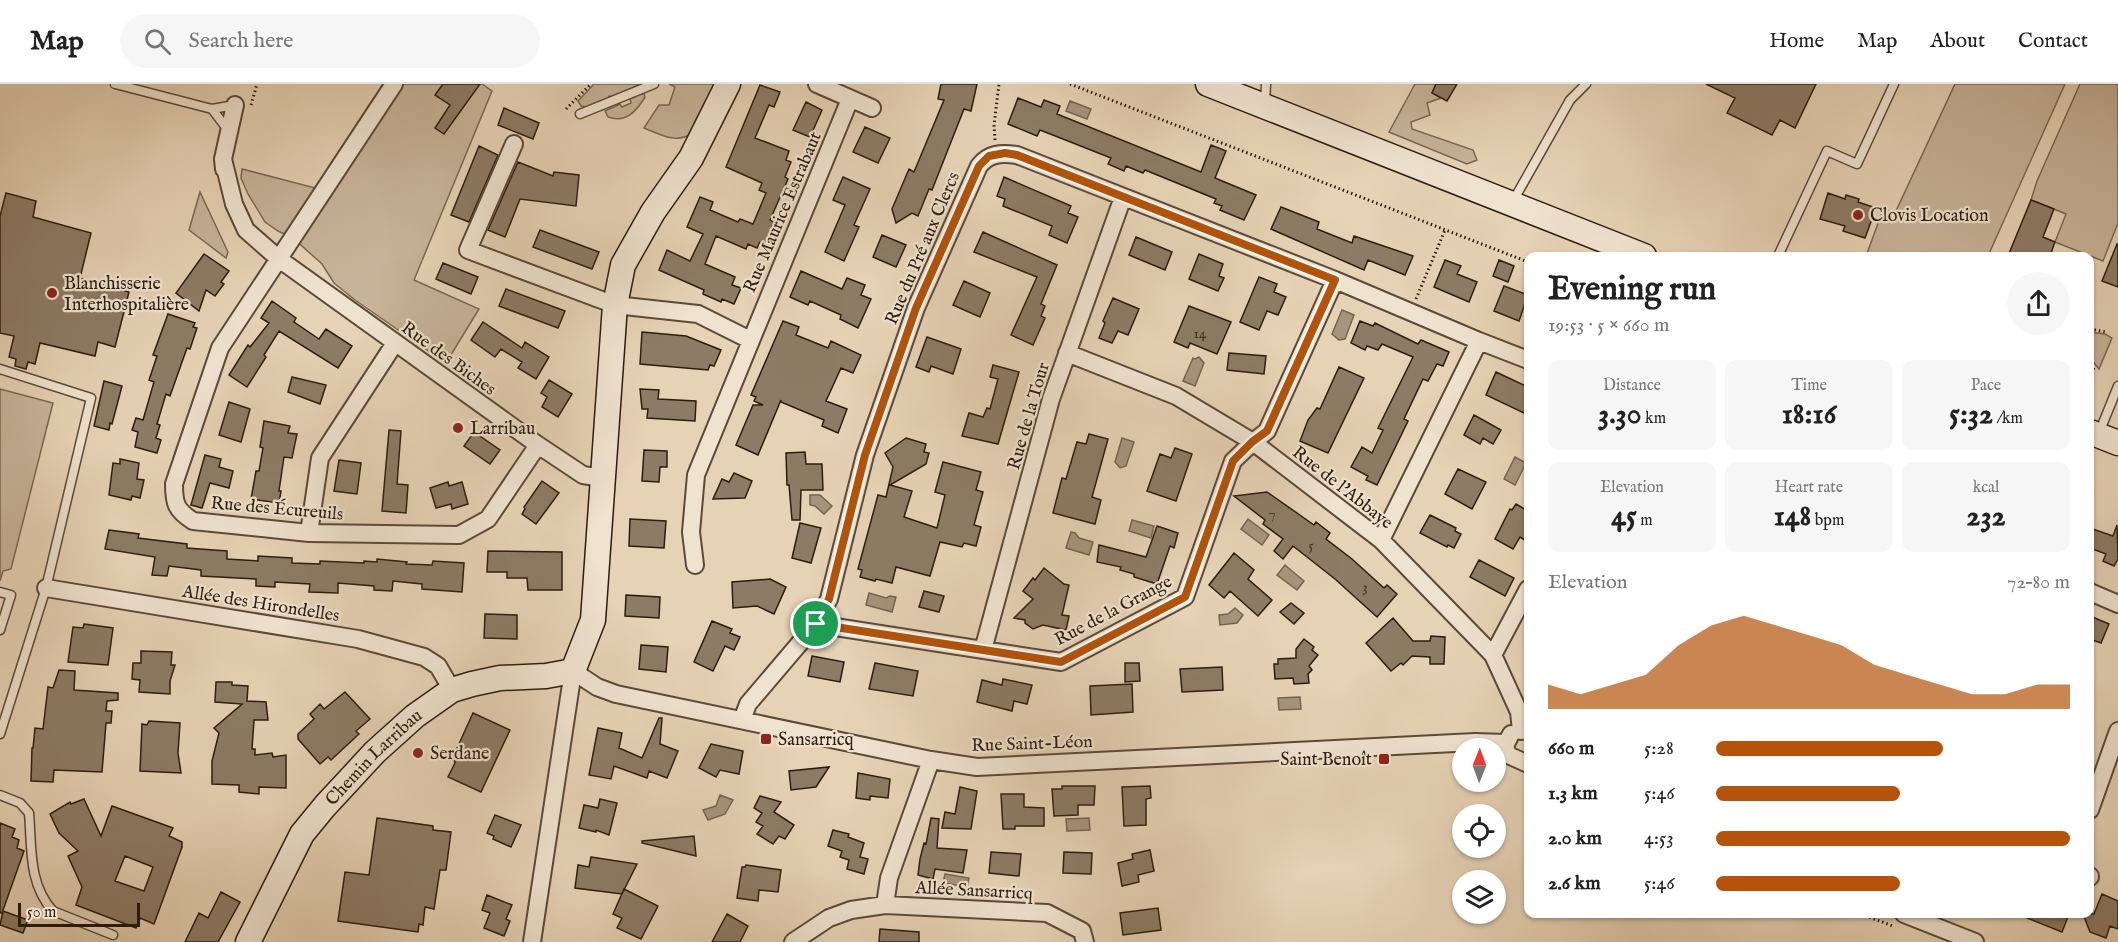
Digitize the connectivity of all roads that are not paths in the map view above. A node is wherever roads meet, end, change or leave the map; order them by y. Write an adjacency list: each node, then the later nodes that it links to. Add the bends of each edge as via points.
1 (115, 84): 13 (lane)
2 (394, 84): 21 (street, Rue des Écureuils)
3 (654, 84): 14 (lane)
4 (728, 84): 23 (street, via 691,158 652,212 623,265)
5 (817, 84): 10 (street)
6 (1208, 84): 9 (street)
7 (1586, 84): 18 (lane, via 1570,100)
8 (1893, 84): 20 (lane, via 1857,164 1827,151)
9 (1265, 95): 18 (street)
10 (850, 99): 12 (street); 24 (street, Rue Maurice Estrabaut)
11 (235, 105): 13 (lane); 15 (street, Rue des Biches)
12 (872, 108)
13 (212, 109): 15 (lane)
14 (580, 114)
15 (229, 131): 21 (street, Rue des Biches, via 223,159 234,204 246,230)
16 (514, 144): 23 (street, via 468,250)
17 (1123, 197): 22 (street); 27 (street, Rue de la Tour); 43 (street, Rue du Pré aux Clercs, via 1017,155 996,154 983,160 916,308 865,455 829,599)
18 (1511, 205): 19 (street)
19 (1634, 252)
20 (1780, 252)
21 (279, 259): 26 (street, Rue des Biches); 35 (street, Rue des Écureuils, via 220,348 174,484 174,500 181,513 193,521)
22 (1335, 280): 25 (street); 32 (street, Rue de la Grange, via 1267,431)
23 (615, 305): 24 (street, via 698,314); 34 (street)
24 (750, 340): 37 (street, Rue Maurice Estrabaut, via 696,475 691,532)
25 (1479, 341): 28 (street); 36 (street)
26 (395, 344): 33 (street, Rue des Biches); 35 (street, via 320,458)
27 (1067, 353): 32 (street, Rue de l'Abbaye, via 1176,396); 45 (street, Rue de la Tour)
28 (1524, 358)
29 (0, 369): 38 (lane, via 91,398)
30 (2118, 386): 31 (lane)
31 (2102, 437)
32 (1252, 442): 36 (street, Rue de l'Abbaye); 45 (street, Rue de la Grange, via 1233,461 1185,597 1061,662)
33 (538, 445): 34 (street, Rue des Biches, via 583,475); 35 (street, Rue des Écureuils, via 488,519 459,535)
34 (602, 478): 47 (street, via 593,621)
35 (309, 533)
36 (1382, 540): 46 (street, Rue de l'Abbaye)
37 (695, 565)
38 (46, 588): 48 (street, Allée des Hirondelles, via 358,639 424,657 438,666); 53 (lane)
39 (0, 592): 44 (lane, via 11,595)
40 (2094, 594): 42 (street)
41 (1524, 597): 46 (street)
42 (2118, 604)
43 (816, 624): 45 (street, Rue de la Grange); 49 (street, Rue du Pré aux Clercs, via 748,704)
44 (0, 630)
45 (983, 650)
46 (1493, 655): 50 (street, Rue de l'Abbaye)
47 (573, 671): 48 (street, Chemin Larribau, via 500,678); 49 (street, Rue Saint-Léon, via 616,694); 65 (street)
48 (452, 690): 64 (street, Chemin Larribau, via 375,752 302,834)
49 (742, 720): 57 (street, Rue Saint-Léon)
50 (1524, 730)
51 (2118, 731): 60 (street)
52 (1524, 733): 54 (street, via 1512,733)
53 (0, 734)
54 (1506, 742)
55 (1452, 743): 57 (street, Rue Saint-Léon, via 977,767)
56 (1506, 751): 58 (street)
57 (931, 760): 61 (street, Allée Sansarricq, via 889,878)
58 (1524, 763)
59 (0, 795): 63 (lane, via 29,813 35,879 46,904 53,911)
60 (2094, 799)
61 (885, 905): 66 (street, Allée Sansarricq, via 829,918); 67 (street, Allée Sansarricq, via 1047,913 1082,931)
62 (1914, 918): 68 (street)
63 (113, 935)
64 (248, 942)
65 (532, 942)
66 (793, 942)
67 (1086, 942)
68 (1975, 942)

